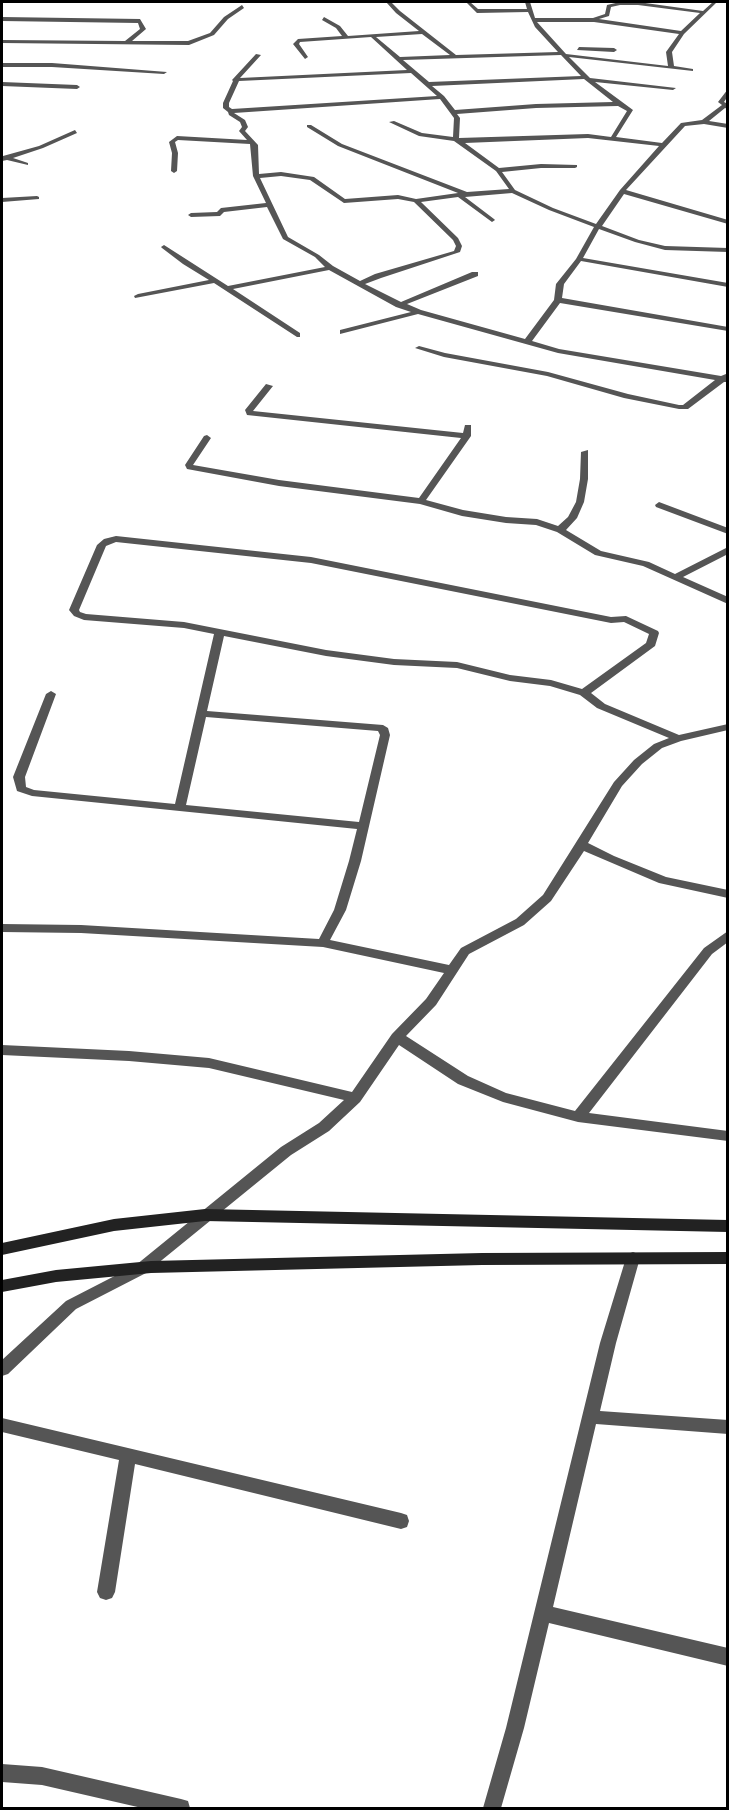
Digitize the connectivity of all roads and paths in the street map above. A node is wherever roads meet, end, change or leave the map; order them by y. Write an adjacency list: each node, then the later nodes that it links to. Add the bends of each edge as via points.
1 (388, 2): 14 (street)
2 (468, 2): 8 (street, via 477,11)
3 (528, 2): 8 (street)
4 (639, 2): 6 (street); 9 (street)
5 (717, 2): 9 (street)
6 (608, 4): 13 (street, via 604,17)
7 (242, 6): 19 (street, via 212,34 196,41)
8 (531, 10): 12 (street)
9 (702, 12): 15 (street)
10 (2, 20): 19 (street, via 140,21 143,29)
11 (324, 20): 17 (street)
12 (533, 20): 13 (street); 21 (street)
13 (594, 20): 15 (street)
14 (425, 32): 16 (street); 23 (street)
15 (682, 33): 27 (street, via 669,52)
16 (371, 35): 17 (street); 25 (street)
17 (345, 36): 24 (street, via 298,41 296,44)
18 (2, 42): 19 (street)
19 (126, 43)
20 (614, 50): 21 (street)
21 (563, 52): 23 (street); 27 (street); 31 (street)
22 (258, 55): 32 (street)
23 (454, 56): 25 (street)
24 (305, 57)
25 (398, 59): 29 (street)
26 (2, 65): 30 (street)
27 (672, 66): 28 (street)
28 (691, 70)
29 (414, 71): 32 (street); 34 (street)
30 (164, 72)
31 (588, 79): 34 (street); 36 (street); 39 (street)
32 (235, 80): 41 (street, via 226,103)
33 (2, 84): 35 (street)
34 (428, 84): 38 (street)
35 (77, 87)
36 (672, 88)
37 (728, 91): 40 (street, via 722,98)
38 (442, 97): 41 (street); 42 (street)
39 (619, 104): 42 (street); 48 (street, via 630,110)
40 (726, 106): 44 (street)
41 (231, 111): 50 (street, via 243,121 242,131)
42 (455, 112): 49 (street)
43 (392, 122): 49 (street, via 421,135)
44 (704, 122): 46 (street); 51 (street, via 683,124)
45 (309, 126): 60 (street, via 340,145)
46 (728, 126)
47 (75, 132): 52 (street)
48 (613, 138): 49 (street); 51 (street)
49 (458, 140): 55 (street)
50 (252, 142): 56 (street, via 177,138 172,142 176,153); 57 (street)
51 (665, 145): 58 (street)
52 (4, 157): 53 (street)
53 (26, 164)
54 (575, 166): 55 (street)
55 (498, 170): 59 (street)
56 (174, 171)
57 (256, 176): 64 (street, via 312,178 344,201 398,197); 65 (street)
58 (622, 190): 68 (street); 69 (street)
59 (513, 191): 60 (street); 69 (street)
60 (467, 194): 61 (street)
61 (459, 195): 64 (street); 67 (street)
62 (37, 198): 63 (street)
63 (2, 200)
64 (416, 201): 76 (street, via 456,239 457,252)
65 (269, 206): 66 (street); 73 (street, via 285,238)
66 (191, 214)
67 (492, 220)
68 (728, 222)
69 (598, 226): 71 (street, via 665,248); 72 (street)
70 (164, 247): 75 (street)
71 (728, 250)
72 (579, 259): 77 (street); 80 (street, via 560,284)
73 (330, 267): 76 (street); 78 (street)
74 (475, 274): 81 (street)
75 (216, 281): 78 (street); 79 (street)
76 (360, 284): 81 (street)
77 (728, 285)
78 (227, 288): 85 (street)
79 (138, 296)
80 (558, 300): 83 (street); 86 (street)
81 (399, 305): 82 (street)
82 (418, 312): 84 (street); 86 (street)
83 (728, 328)
84 (343, 332)
85 (297, 335)
86 (527, 342): 88 (street, via 587,356)
87 (419, 348): 88 (street, via 548,374 679,407 685,407)
88 (726, 378)
89 (269, 386): 92 (street, via 250,413 468,432)
90 (207, 438): 92 (street, via 190,467)
91 (585, 452): 94 (street, via 580,502)
92 (421, 501): 94 (street, via 473,515 537,522)
93 (659, 505): 95 (street)
94 (560, 530): 97 (street, via 598,553 646,564)
95 (728, 531)
96 (728, 550): 97 (street)
97 (676, 577): 98 (street)
98 (728, 601)
99 (220, 631): 100 (street, via 337,655 457,665); 100 (street, via 84,617 74,610 102,545 116,539 310,560 611,620 626,619 654,633 651,644); 102 (street)
100 (584, 693): 104 (street, via 601,706)
101 (51, 694): 105 (street, via 30,745 20,777 21,789)
102 (202, 714): 105 (street); 106 (street, via 383,728 385,735)
103 (728, 727): 104 (street)
104 (678, 738): 107 (street, via 638,762 618,784)
105 (180, 807): 106 (street)
106 (361, 826): 111 (street, via 340,910)
107 (580, 844): 108 (street, via 663,880); 112 (street, via 547,898 520,922 465,951)
108 (728, 894)
109 (2, 928): 111 (street)
110 (728, 935): 116 (street, via 708,951)
111 (323, 943): 112 (street)
112 (451, 970): 113 (street, via 431,1002)
113 (397, 1036): 115 (street); 116 (street, via 473,1084 503,1097)
114 (2, 1050): 115 (street, via 210,1063)
115 (355, 1098): 118 (street, via 324,1127 286,1151)
116 (578, 1117): 117 (street)
117 (728, 1136)
118 (205, 1215): 119 (street); 120 (street, via 114,1225); 123 (street)
119 (728, 1226)
120 (2, 1249)
121 (633, 1258): 122 (street); 123 (street); 126 (street)
122 (728, 1258)
123 (141, 1269): 124 (street, via 56,1276); 125 (street, via 71,1305)
124 (2, 1286)
125 (2, 1370)
126 (591, 1417): 128 (street); 132 (street)
127 (2, 1425): 129 (street)
128 (728, 1427)
129 (128, 1455): 130 (street); 131 (street)
130 (401, 1521)
131 (106, 1592)
132 (543, 1613): 133 (street); 136 (street)
133 (728, 1657)
134 (2, 1773): 135 (street, via 42,1776)
135 (180, 1808)
136 (492, 1809)

